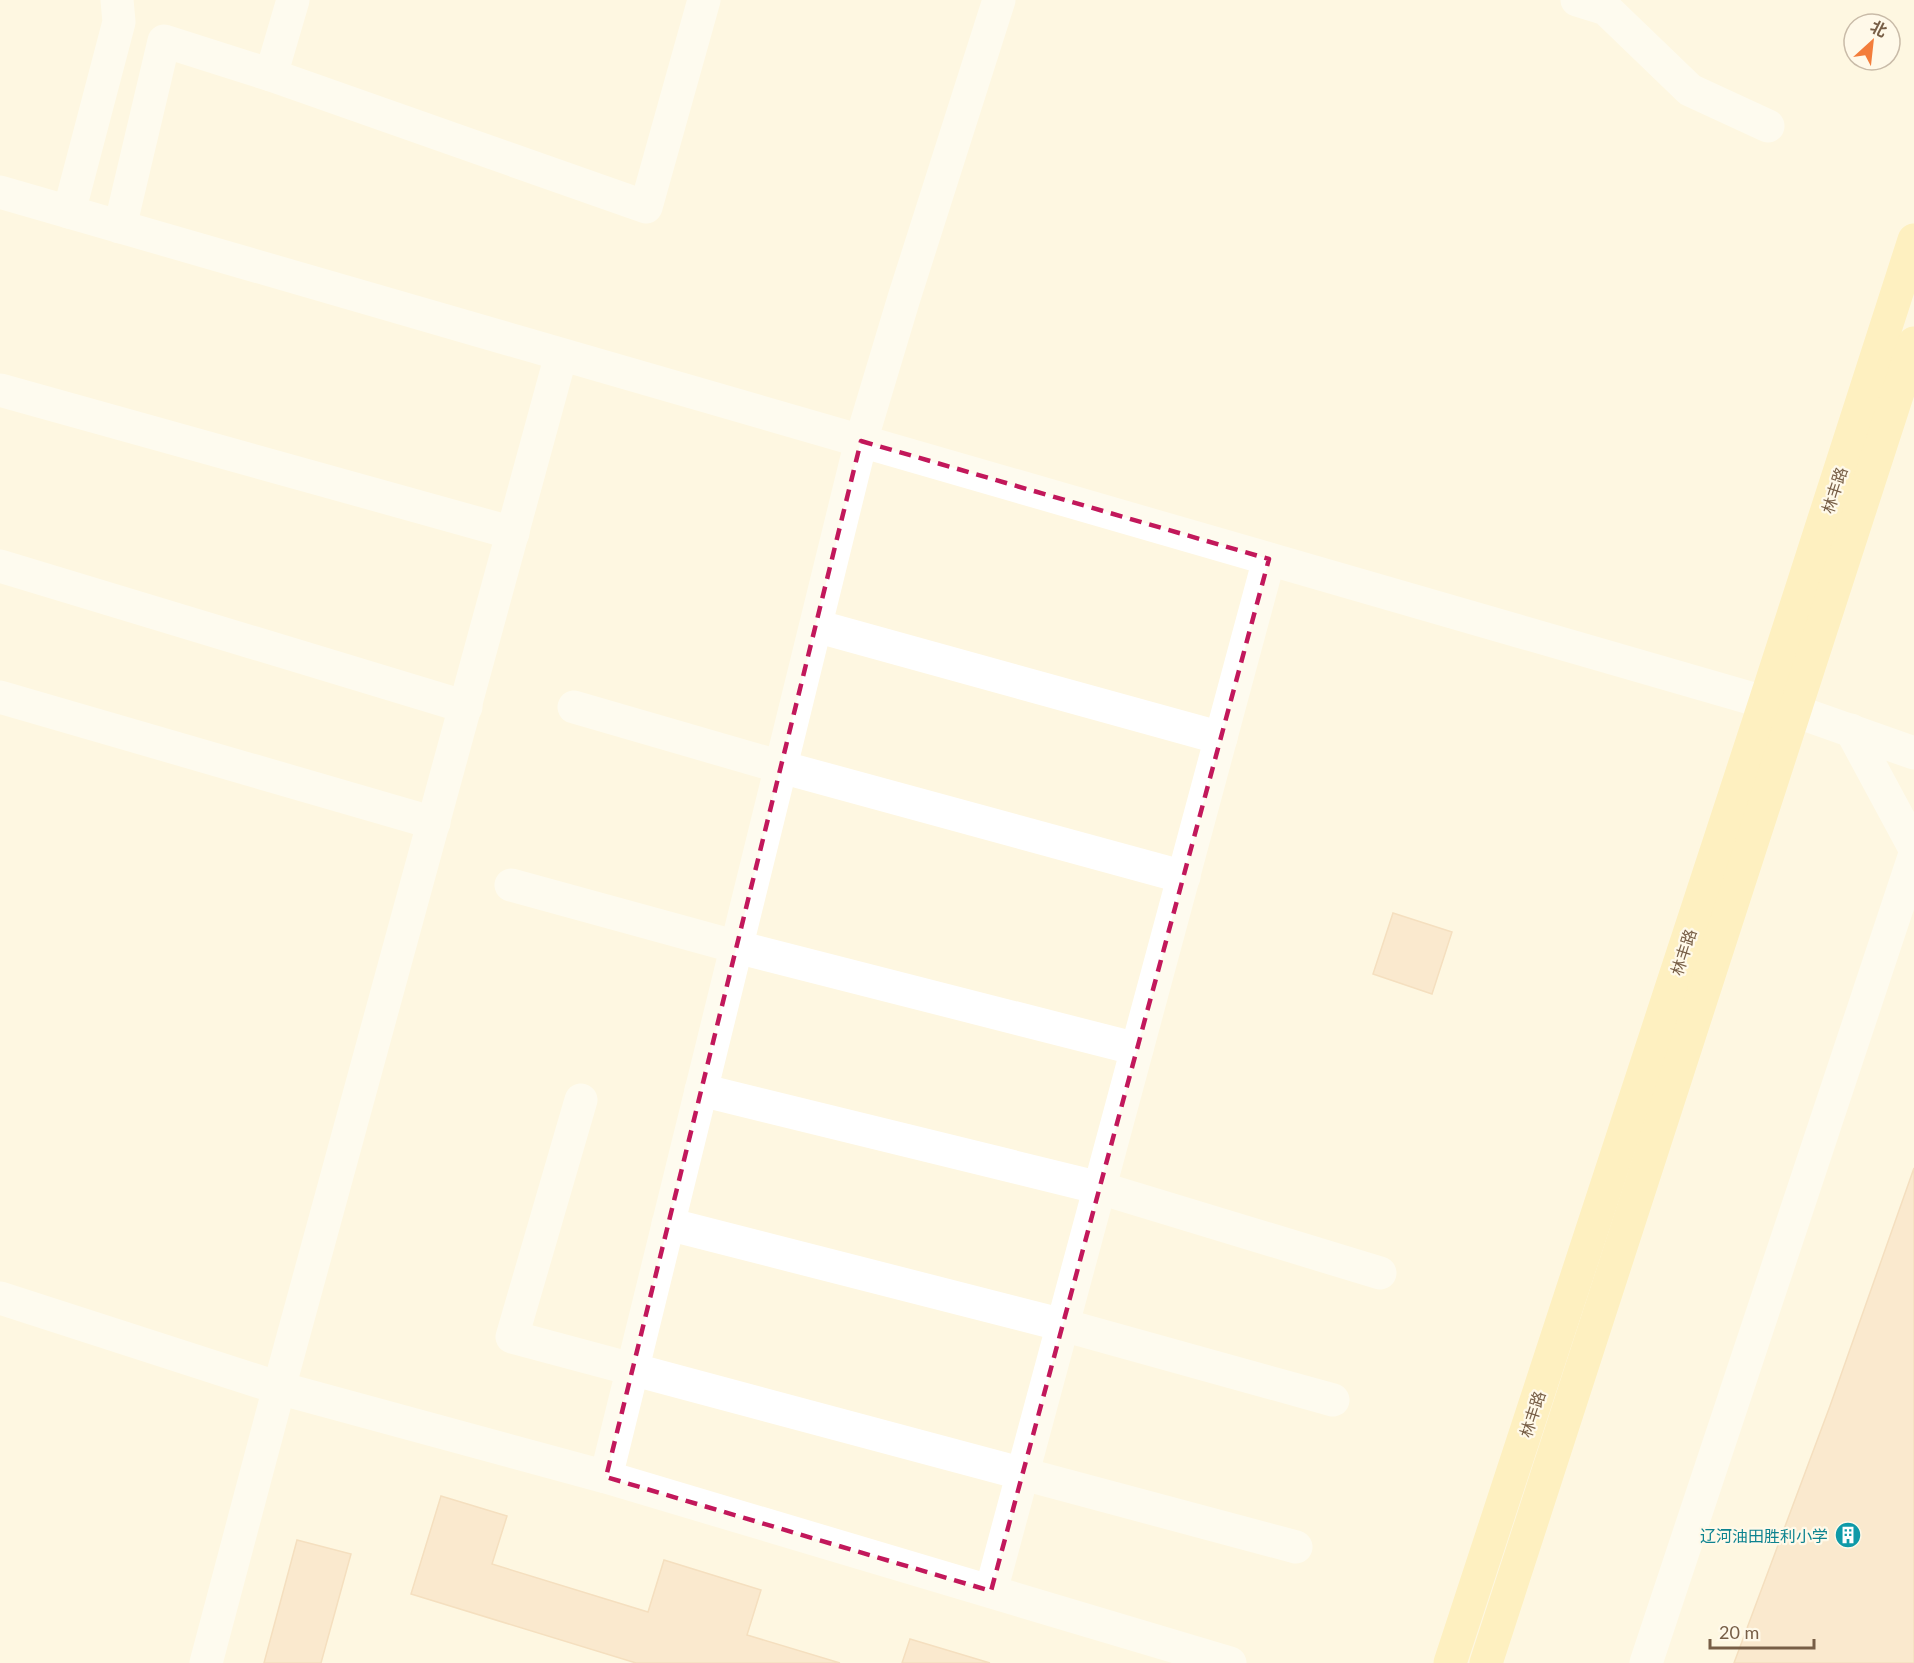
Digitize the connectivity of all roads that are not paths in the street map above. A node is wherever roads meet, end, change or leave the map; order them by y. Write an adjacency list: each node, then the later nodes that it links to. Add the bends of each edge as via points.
1 (117, 0): 9 (street, via 119,22)
2 (293, 0): 6 (street)
3 (704, 0): 6 (street, via 646,207)
4 (999, 0): 15 (street)
5 (1577, 0): 7 (street, via 1606,9 1690,90)
6 (271, 75): 10 (street, via 164,41)
7 (1768, 126)
8 (0, 192): 9 (street)
9 (69, 212): 10 (street)
10 (120, 227): 13 (street)
11 (1914, 240): 22 (main road, 林丰路)
12 (1914, 343): 22 (main road, 林丰路)
13 (561, 355): 15 (street); 16 (street)
14 (0, 390): 16 (street)
15 (861, 441): 17 (street); 19 (street)
16 (513, 533): 21 (street)
17 (1269, 559): 22 (street); 25 (street)
18 (0, 566): 21 (street)
19 (816, 626): 25 (street); 27 (street)
20 (0, 697): 28 (street)
21 (466, 707): 28 (street)
22 (1780, 707): 24 (street); 51 (main road, 林丰路); 52 (main road, 林丰路)
23 (574, 708): 27 (street)
24 (1851, 730): 26 (street); 29 (street)
25 (1221, 738): 31 (street)
26 (1914, 753)
27 (781, 767): 31 (street); 33 (street)
28 (434, 823): 43 (street)
29 (1914, 847)
30 (1914, 857): 53 (street)
31 (1184, 877): 34 (street)
32 (511, 885): 33 (street)
33 (737, 947): 34 (street); 35 (street)
34 (1137, 1049): 37 (street)
35 (701, 1090): 37 (street); 38 (street)
36 (581, 1100): 42 (street, via 512,1336)
37 (1100, 1188): 39 (street); 41 (street)
38 (668, 1224): 41 (street); 42 (street)
39 (1380, 1273)
40 (0, 1298): 43 (street)
41 (1063, 1325): 44 (street); 45 (street)
42 (633, 1370): 45 (street); 46 (street)
43 (279, 1388): 46 (street); 49 (street)
44 (1333, 1400)
45 (1023, 1473): 47 (street); 48 (street)
46 (606, 1477): 48 (street)
47 (1296, 1547)
48 (991, 1592): 50 (street)
49 (206, 1663)
50 (1230, 1663)
51 (1450, 1663)
52 (1486, 1663)
53 (1646, 1663)

